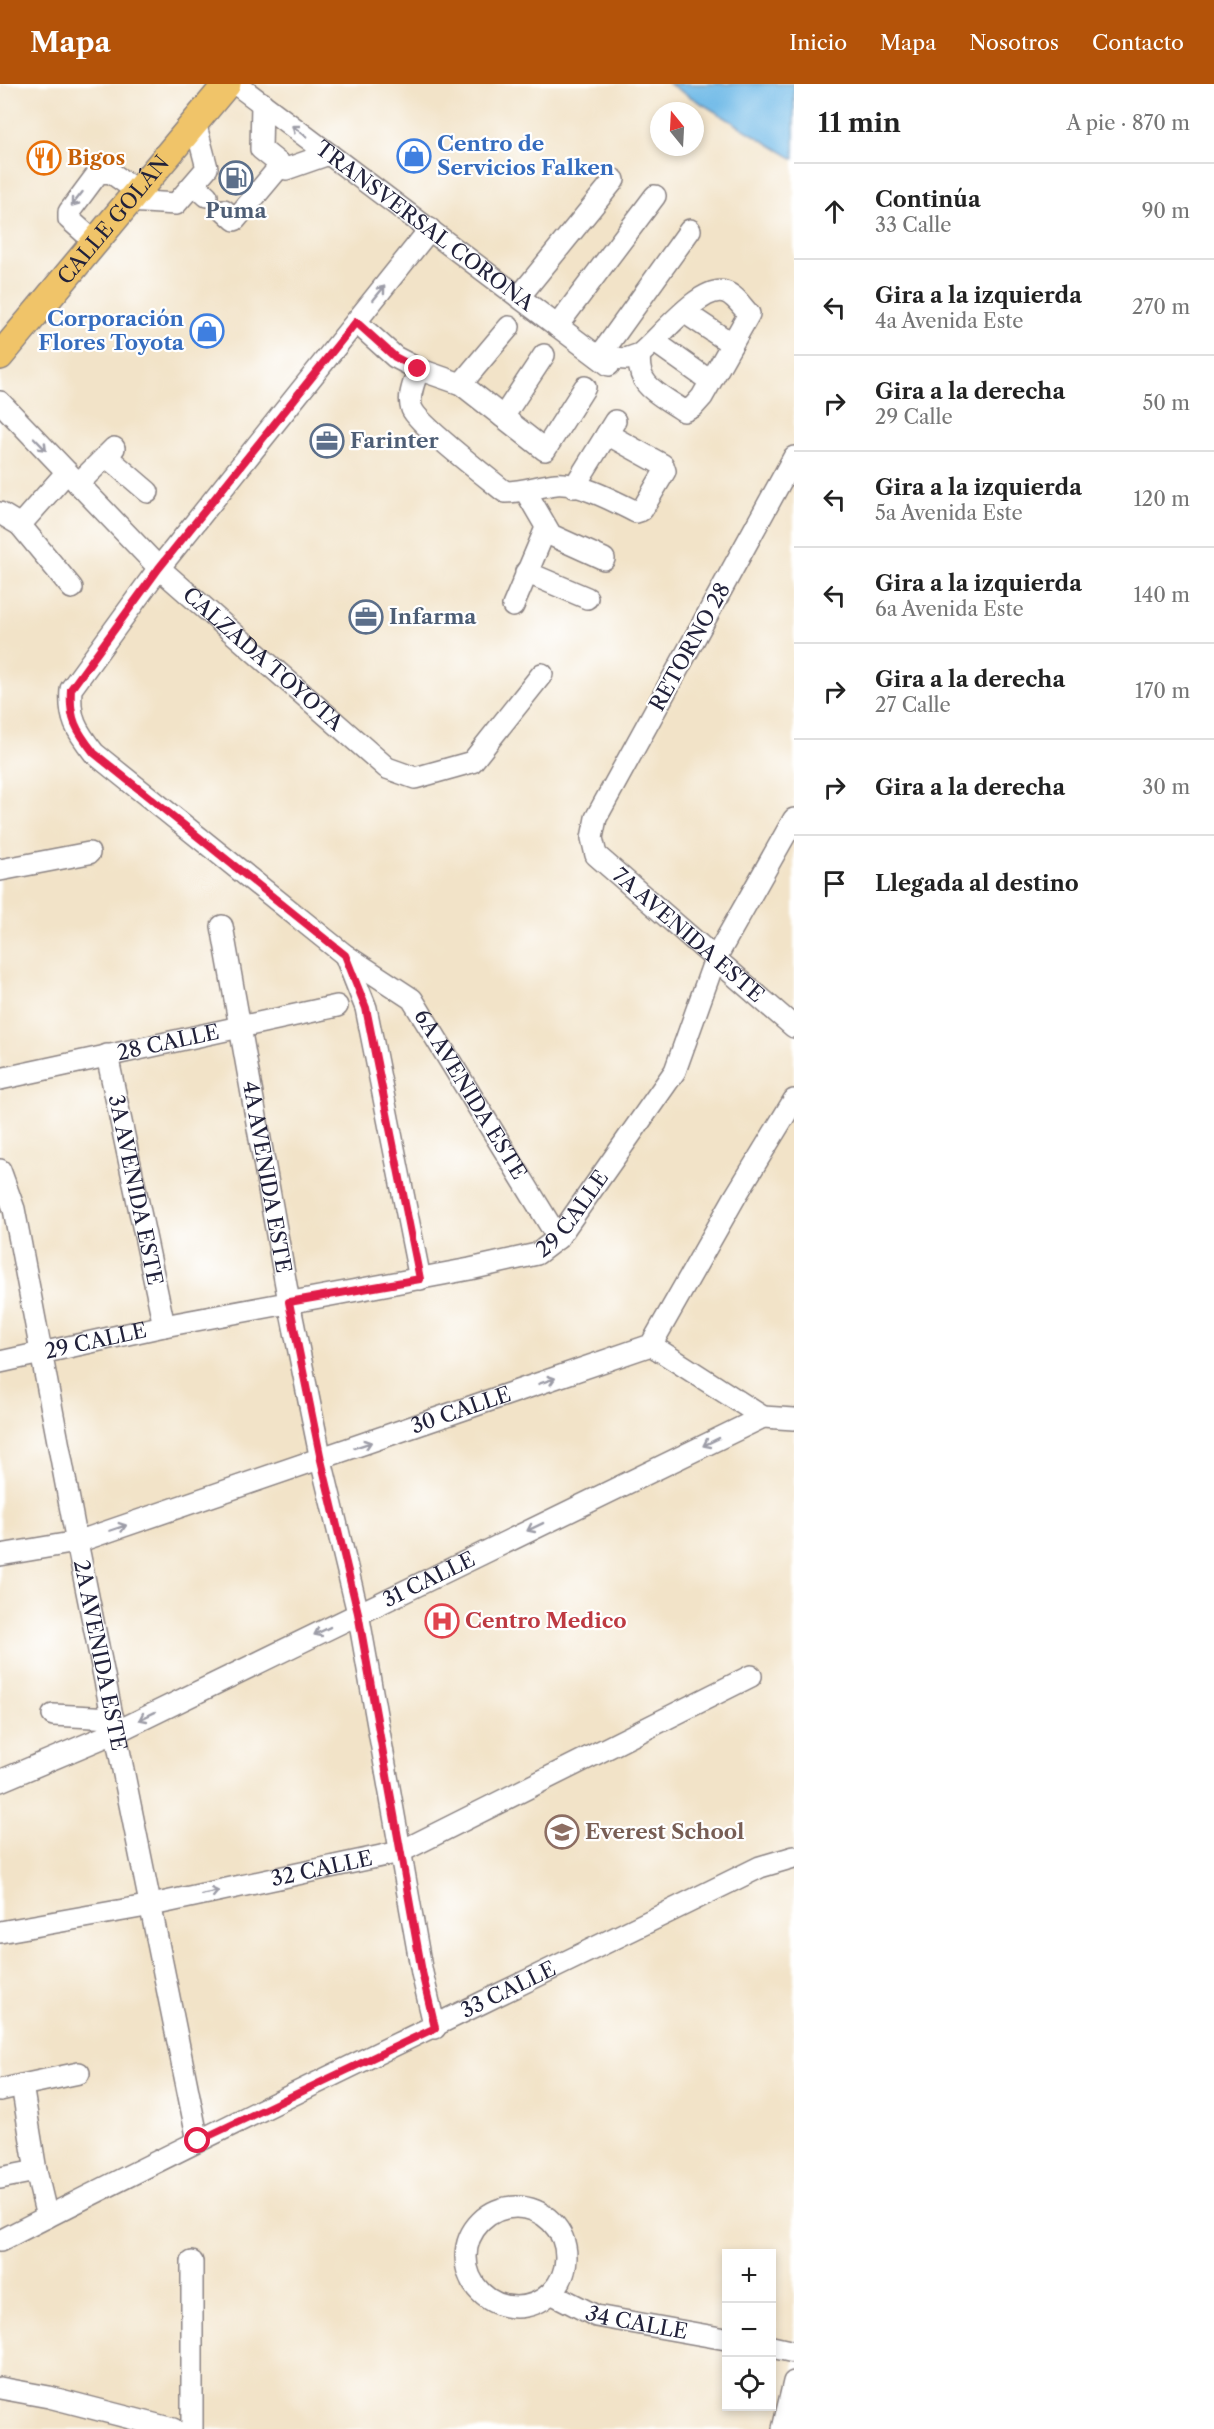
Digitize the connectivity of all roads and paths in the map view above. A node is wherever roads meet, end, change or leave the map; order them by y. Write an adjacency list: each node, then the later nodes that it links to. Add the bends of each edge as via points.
1 (227, 84): 4 (main road, CALLE GOLÁN)
2 (236, 84): 3 (street, TRANSVERSAL CORONA)
3 (262, 103): 5 (street, TRANSVERSAL CORONA, one-way to 3); 6 (street, via 261,148)
4 (195, 122): 8 (main road, CALLE GOLÁN); 8 (street, via 207,168 201,190 176,204)
5 (329, 153): 6 (street, via 286,169); 11 (street, TRANSVERSAL CORONA)
6 (281, 165): 10 (street, via 235,220)
7 (614, 180): 14 (street)
8 (133, 196): 13 (main road, CALLE GOLÁN); 13 (street, one-way to 13, via 110,172 98,173 69,212 69,219)
9 (655, 196): 17 (street)
10 (224, 210)
11 (430, 229): 14 (street, TRANSVERSAL CORONA); 16 (street, one-way to 11)
12 (690, 230): 23 (street)
13 (95, 242): 22 (main road, CALLE GOLÁN)
14 (519, 297): 17 (street, TRANSVERSAL CORONA)
15 (684, 312): 19 (street); 19 (street, via 705,294 723,291 732,296 749,314); 20 (street)
16 (356, 322): 24 (street, via 395,357); 39 (street)
17 (557, 326): 23 (street, TRANSVERSAL CORONA)
18 (509, 327): 26 (street)
19 (732, 344): 25 (street)
20 (647, 348): 23 (street, via 626,359); 25 (street); 25 (street, via 637,371 644,382 684,411 693,408)
21 (544, 355): 29 (street)
22 (0, 356)
23 (605, 362)
24 (418, 369): 26 (street); 34 (street, via 410,395 413,410 435,434 505,492)
25 (710, 381)
26 (461, 384): 29 (street)
27 (585, 387): 29 (street, via 545,450)
28 (0, 402): 31 (street, CALZADA TOYOTA, one-way to 31)
29 (503, 417)
30 (794, 457): 46 (street, RETORNO 28, via 596,818)
31 (73, 478): 33 (street, via 110,452); 36 (street); 39 (street, CALZADA TOYOTA)
32 (574, 487): 32 (street, via 636,512 642,510 665,471 663,465 611,427); 34 (street, via 558,484)
33 (148, 492)
34 (526, 492): 37 (street)
35 (0, 513): 36 (street)
36 (20, 525): 41 (street)
37 (546, 528): 38 (street, via 551,535); 40 (street)
38 (604, 559)
39 (159, 568): 44 (street, CALZADA TOYOTA, via 387,768 415,778 472,762); 50 (street, 6A AVENIDA ESTE, via 71,689 69,710 77,732 94,753)
40 (526, 572): 42 (street); 43 (street)
41 (72, 588)
42 (587, 598)
43 (513, 606)
44 (542, 674)
45 (794, 819): 51 (street, 29 CALLE)
46 (592, 838): 51 (street, 7A AVENIDA ESTE, via 596,855)
47 (89, 853): 48 (street)
48 (0, 870)
49 (222, 927): 55 (street, 4A AVENIDA ESTE)
50 (345, 955): 52 (street, 6A AVENIDA ESTE); 54 (street)
51 (714, 959): 56 (street, 7A AVENIDA ESTE); 61 (street, 29 CALLE, via 675,1071)
52 (412, 999): 54 (street, via 392,996); 61 (street, 6A AVENIDA ESTE)
53 (337, 1006): 55 (street, 28 CALLE)
54 (366, 1008): 62 (street)
55 (240, 1026): 57 (street, 28 CALLE); 63 (street, 4A AVENIDA ESTE)
56 (794, 1027)
57 (107, 1055): 58 (street, 28 CALLE); 64 (street, 3A AVENIDA ESTE)
58 (0, 1079)
59 (794, 1100): 65 (street)
60 (0, 1170): 66 (street, 2A AVENIDA ESTE, via 14,1209)
61 (558, 1238): 62 (street, 29 CALLE, via 537,1254)
62 (420, 1279): 63 (street, 29 CALLE)
63 (289, 1302): 64 (street, 29 CALLE); 70 (street, 4A AVENIDA ESTE)
64 (164, 1326): 66 (street, 29 CALLE)
65 (651, 1345): 68 (street); 70 (street, 30 CALLE, one-way to 65)
66 (40, 1354): 67 (street, 29 CALLE); 71 (street, 2A AVENIDA ESTE)
67 (0, 1362)
68 (763, 1417): 69 (street, 31 CALLE); 73 (street, 31 CALLE, one-way to 73)
69 (794, 1419)
70 (321, 1460): 71 (street, 30 CALLE, one-way to 70); 73 (street, 4A AVENIDA ESTE)
71 (77, 1542): 72 (street, 30 CALLE); 76 (street, 2A AVENIDA ESTE)
72 (0, 1555)
73 (358, 1613): 76 (street, 31 CALLE, one-way to 76); 78 (street, 4A AVENIDA ESTE)
74 (751, 1676): 78 (street, 32 CALLE)
75 (52, 1715): 76 (street)
76 (115, 1725): 77 (street, 31 CALLE); 80 (street, 2A AVENIDA ESTE)
77 (0, 1780)
78 (400, 1852): 80 (street, 32 CALLE, one-way to 78); 82 (street, 4A AVENIDA ESTE)
79 (794, 1857): 82 (street, 33 CALLE, via 760,1867)
80 (153, 1905): 81 (street, 32 CALLE); 86 (street, 2A AVENIDA ESTE)
81 (0, 1932)
82 (435, 2028): 86 (street, 33 CALLE)
83 (79, 2073): 84 (street)
84 (22, 2085): 85 (street); 87 (street)
85 (0, 2090)
86 (198, 2141): 89 (street, 33 CALLE)
87 (36, 2171): 88 (street); 89 (street)
88 (0, 2178)
89 (47, 2217): 90 (street, 33 CALLE)
90 (0, 2241)
91 (192, 2262): 99 (street)
92 (551, 2293): 92 (street, via 561,2281 566,2265 566,2250 552,2222 524,2208 508,2208 479,2224 466,2255 468,2272 488,2299 504,2306 521,2307 537,2303); 93 (street, 34 CALLE, via 596,2316)
93 (722, 2338)
94 (776, 2348): 95 (street)
95 (794, 2352)
96 (794, 2382): 100 (street)
97 (0, 2388): 98 (street)
98 (172, 2429)
99 (192, 2429)
100 (783, 2429)

